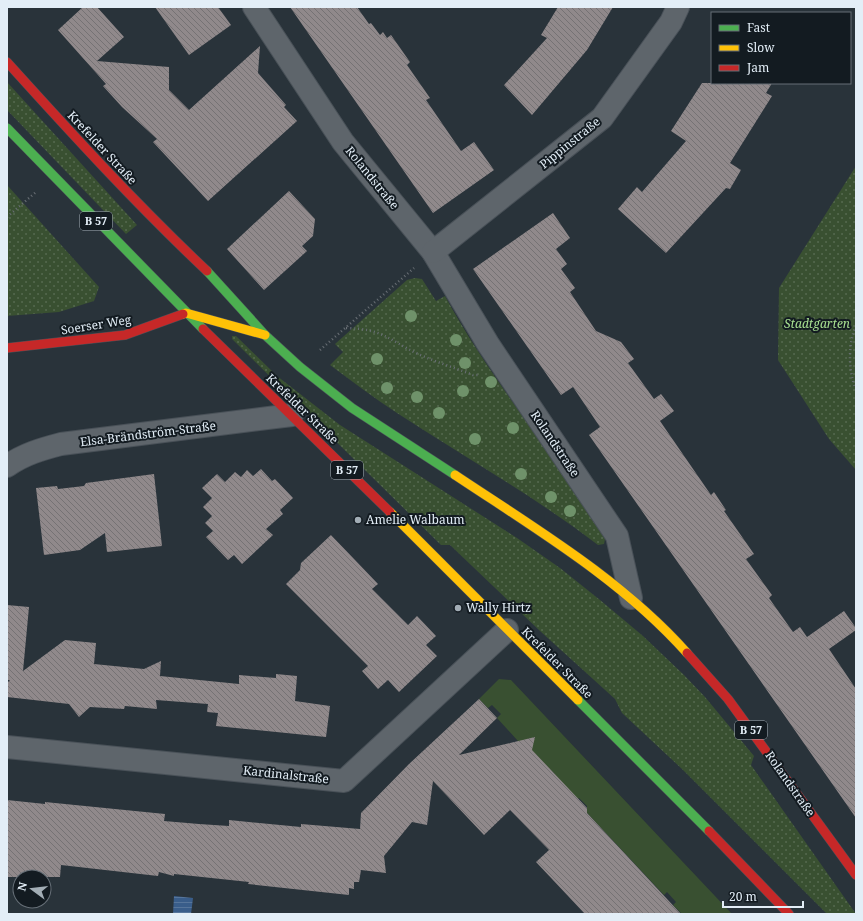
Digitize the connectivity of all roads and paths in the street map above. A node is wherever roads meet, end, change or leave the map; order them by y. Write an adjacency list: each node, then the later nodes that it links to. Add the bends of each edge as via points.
1 (254, 7): 7 (street, Rolandstraße, via 343,142)
2 (678, 7): 7 (street, Pippinstraße, via 671,22 602,118)
3 (7, 62): 11 (main road, Krefelder Straße / B 57, via 154,222 214,277)
4 (7, 128): 5 (main road, Krefelder Straße / B 57)
5 (53, 177): 6 (path); 8 (main road, Krefelder Straße / B 57)
6 (7, 217)
7 (432, 252): 10 (path); 14 (street, Rolandstraße)
8 (186, 313): 11 (main road, Krefelder Straße); 12 (main road, Soerser Weg, via 124,335); 16 (main road, Krefelder Straße / B 57)
9 (856, 326): 15 (path, via 851,336 851,379)
10 (345, 328): 13 (path); 14 (path, via 366,329 386,335 418,354 473,375)
11 (265, 335): 13 (main road, Krefelder Straße / B 57)
12 (7, 348)
13 (300, 367): 18 (main road, Krefelder Straße / B 57, via 352,408 555,541)
14 (510, 377): 18 (street, Rolandstraße, via 617,536)
15 (856, 388)
16 (292, 415): 17 (street, Elsa-Brändström-Straße, via 62,444 26,455); 19 (main road, Krefelder Straße / B 57)
17 (7, 466)
18 (631, 598): 21 (main road, Rolandstraße / B 57, via 663,626 728,699)
19 (507, 630): 20 (street, Kardinalstraße, via 344,781); 22 (main road, Krefelder Straße / B 57, via 686,807)
20 (7, 747)
21 (856, 875)
22 (789, 914)

